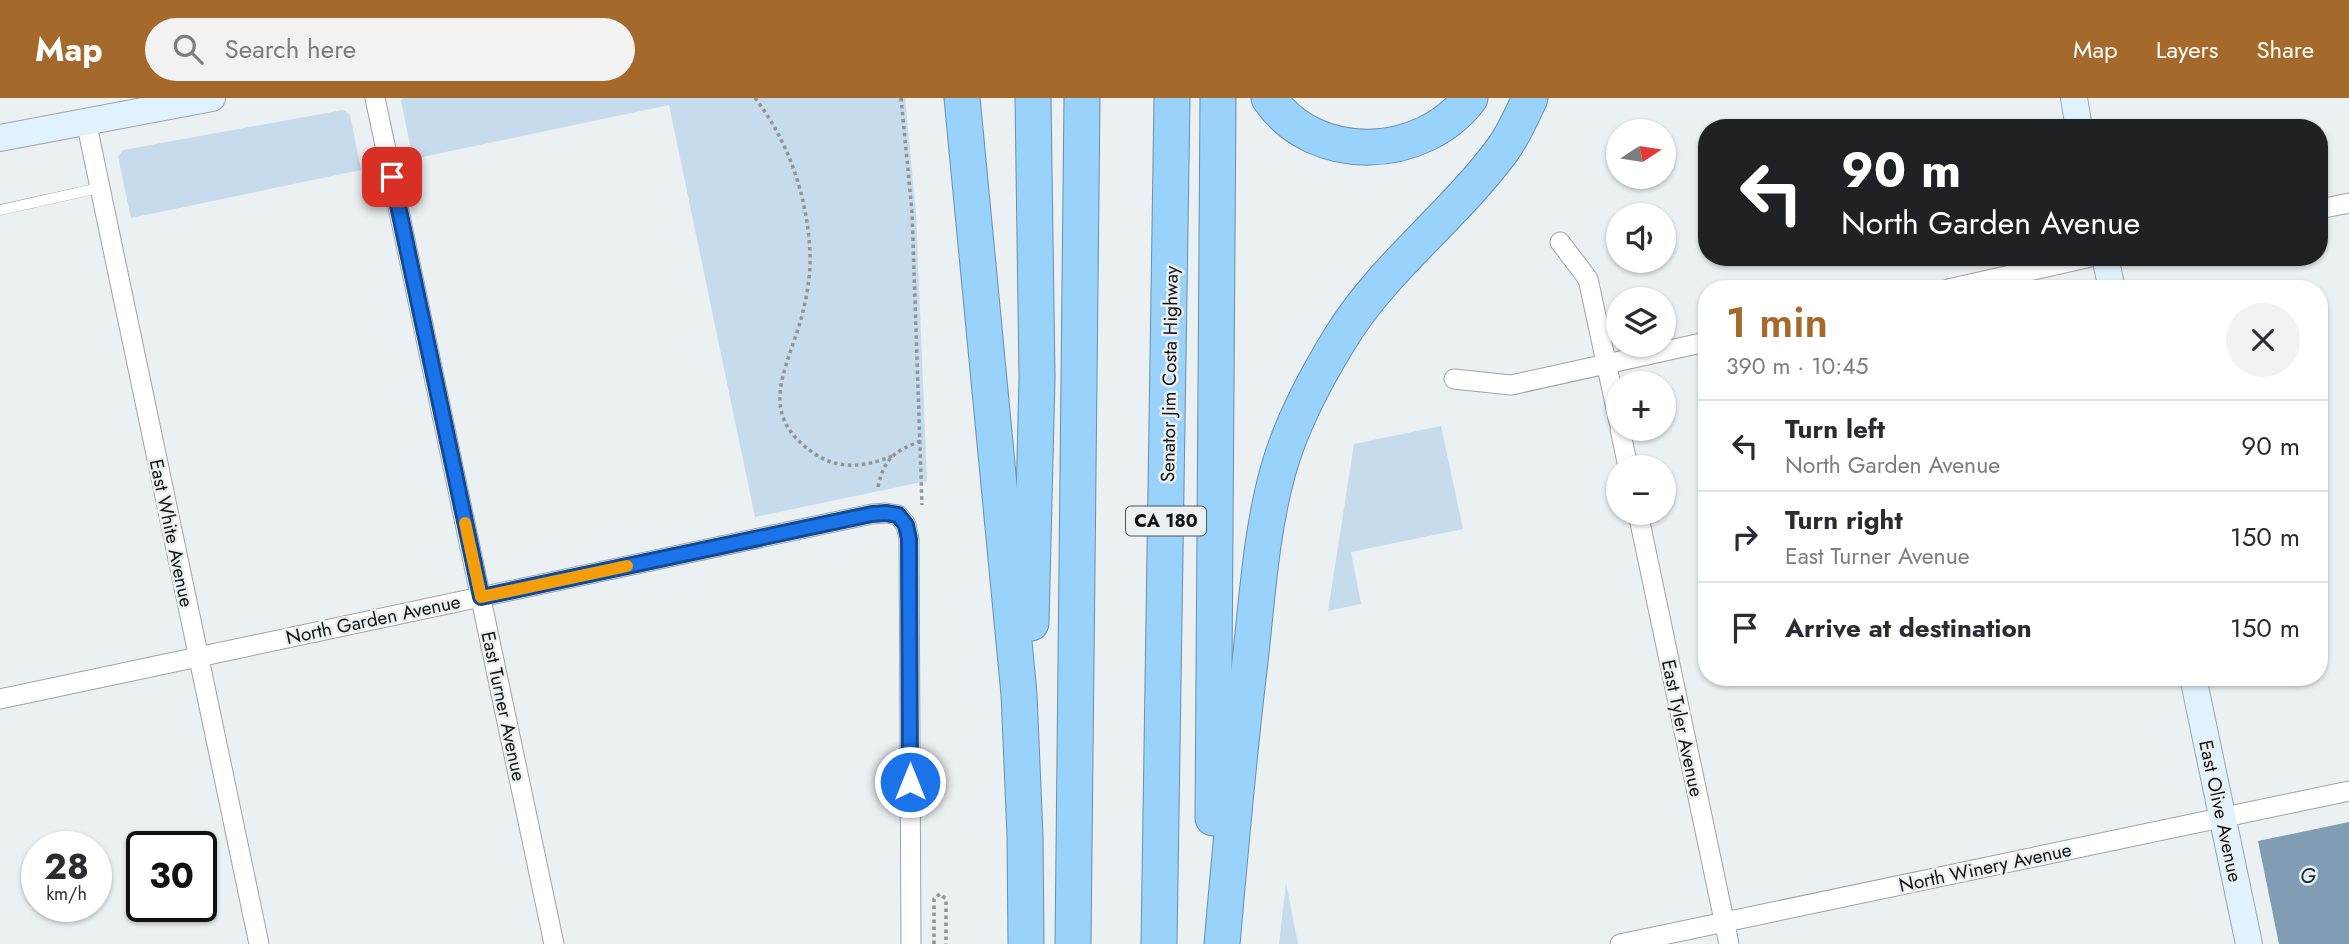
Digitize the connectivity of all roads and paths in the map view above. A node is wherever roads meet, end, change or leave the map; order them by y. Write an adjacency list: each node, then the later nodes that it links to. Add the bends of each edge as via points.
1 (139, 98): 16 (main road)
2 (212, 98): 16 (main road)
3 (375, 98): 34 (street, East Turner Avenue)
4 (755, 98): 30 (path, via 790,161 805,207 810,255 804,303 780,382 781,411 794,435 823,459 845,466)
5 (901, 98): 29 (path, via 912,212)
6 (962, 98): 40 (highway, via 1019,694)
7 (1033, 98): 40 (highway, via 1037,379)
8 (1082, 98): 48 (highway)
9 (1172, 98): 49 (highway, Senator Jim Costa Highway / CA 180)
10 (1218, 98): 50 (highway, via 1214,808)
11 (1269, 98): 12 (highway, via 1287,119 1325,141 1376,148 1430,133)
12 (1470, 98)
13 (1530, 98): 51 (highway, via 1504,147 1479,179 1354,317 1311,390 1287,443 1263,547)
14 (2074, 98): 15 (main road)
15 (2077, 119)
16 (86, 121): 17 (main road); 18 (street, East White Avenue)
17 (0, 138)
18 (99, 188): 21 (lane); 35 (street, East White Avenue)
19 (2349, 203): 20 (street)
20 (2328, 207)
21 (0, 210)
22 (1560, 242): 26 (street, via 1588,279)
23 (2051, 266): 24 (street)
24 (1988, 280)
25 (1698, 344): 26 (street)
26 (1607, 364): 27 (street); 28 (street, via 1511,385)
27 (1608, 371)
28 (1454, 379)
29 (921, 441): 30 (path); 32 (path)
30 (892, 456): 31 (path)
31 (877, 487)
32 (922, 505)
33 (1641, 525): 41 (street, East Tyler Avenue)
34 (481, 597): 35 (street, North Garden Avenue); 43 (street, East Turner Avenue); 44 (street, North Garden Avenue, via 872,514 898,515 909,539)
35 (198, 656): 37 (street, North Garden Avenue); 42 (street, East White Avenue)
36 (2195, 686): 39 (main road, East Olive Avenue)
37 (0, 699)
38 (2349, 792): 39 (street, North Winery Avenue)
39 (2223, 818): 41 (street, North Winery Avenue); 54 (main road, East Olive Avenue)
40 (1025, 836): 47 (highway)
41 (1724, 922): 52 (street, North Winery Avenue); 53 (street, East Tyler Avenue)
42 (259, 944)
43 (554, 944)
44 (911, 944)
45 (934, 944): 46 (path, via 934,899 940,894 946,899)
46 (946, 944)
47 (1026, 944)
48 (1073, 944)
49 (1159, 944)
50 (1209, 944)
51 (1222, 944)
52 (1620, 944)
53 (1729, 944)
54 (2249, 944)

